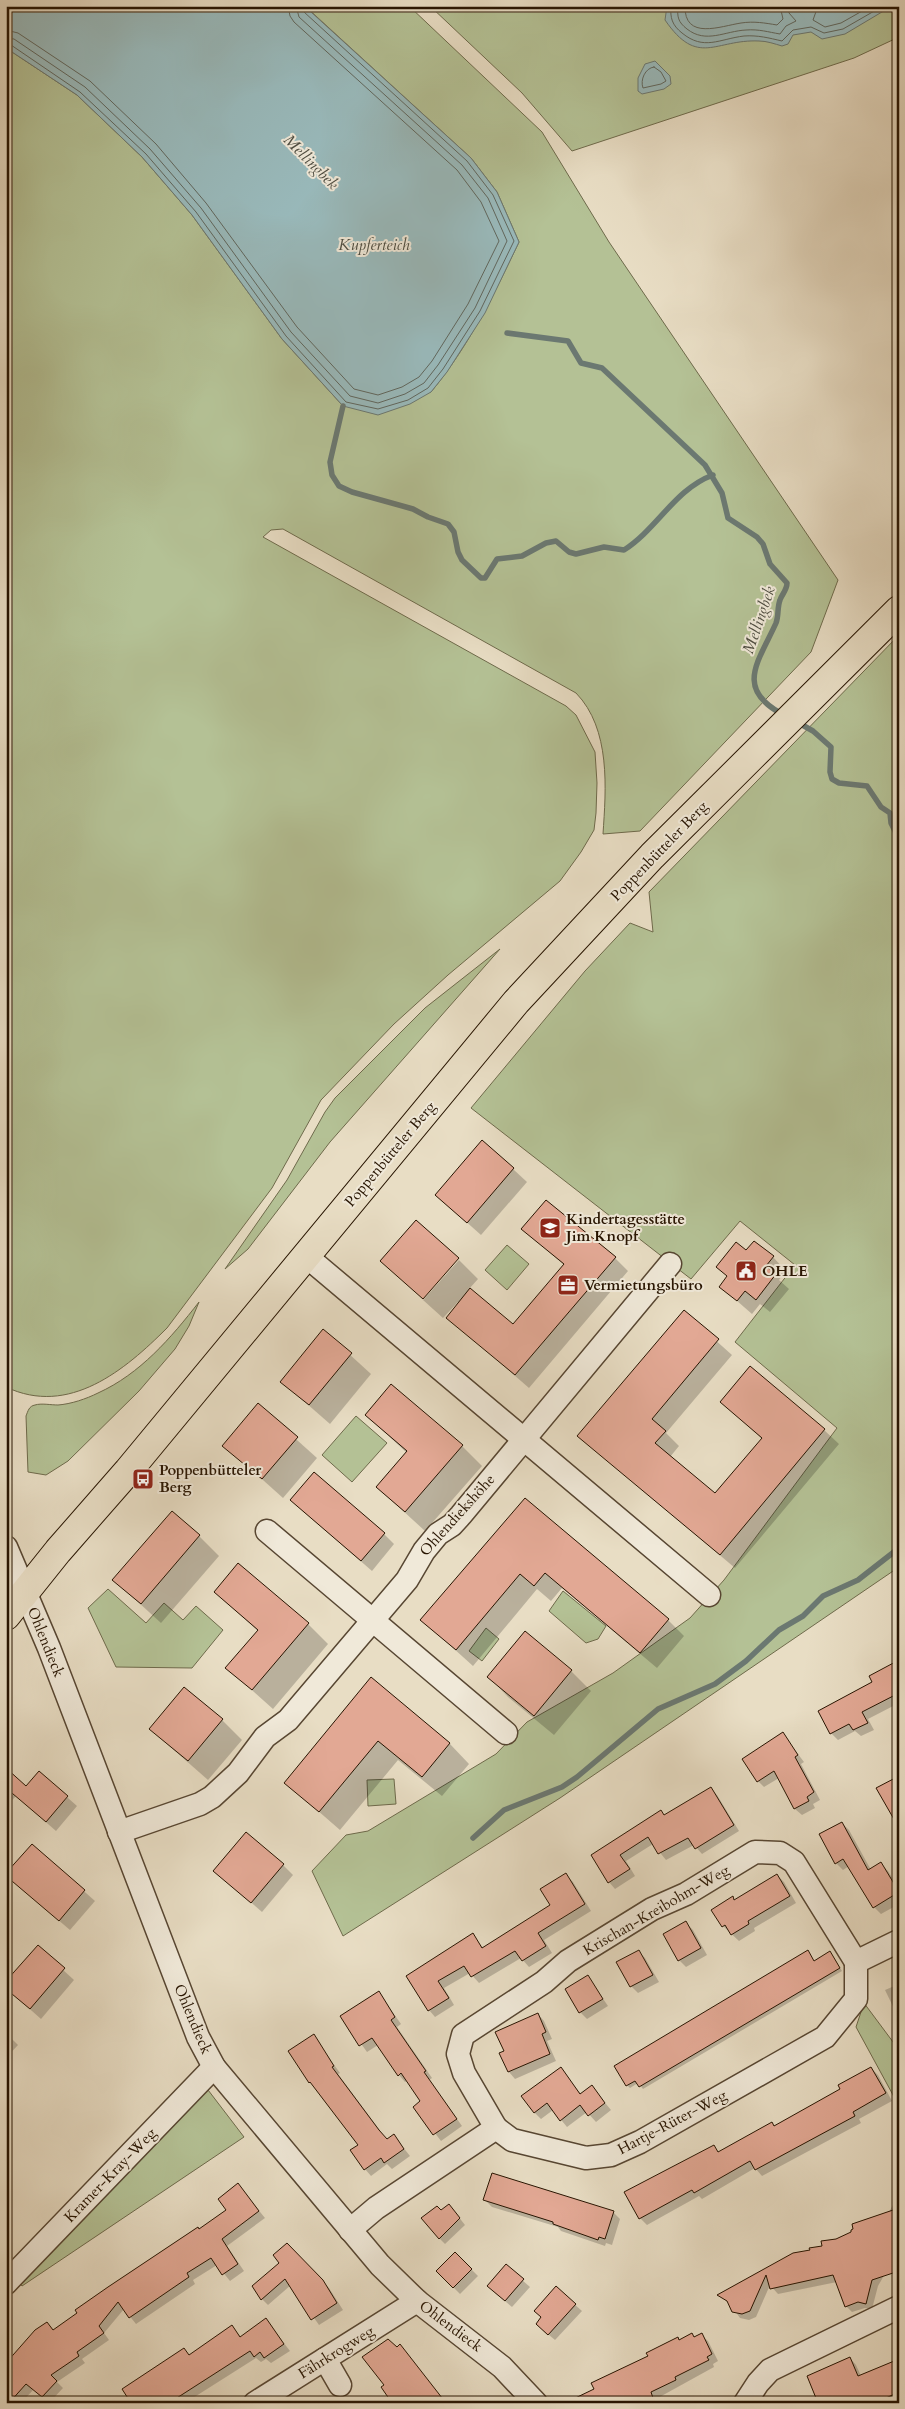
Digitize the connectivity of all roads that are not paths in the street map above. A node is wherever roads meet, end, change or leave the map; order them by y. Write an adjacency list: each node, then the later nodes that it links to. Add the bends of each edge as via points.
1 (899, 610): 2 (main road, Poppenbütteler Berg, via 652,856 516,1002)
2 (306, 1256): 4 (street); 7 (main road, Poppenbütteler Berg)
3 (670, 1264): 4 (street, Ohlendiekshöhe)
4 (523, 1439): 8 (street); 10 (street, Ohlendiekshöhe, via 461,1515 438,1534 407,1580)
5 (267, 1530): 10 (street)
6 (6, 1548): 7 (street, Ohlendieck)
7 (26, 1591): 9 (main road, Poppenbütteler Berg); 12 (street, Ohlendieck)
8 (709, 1595)
9 (6, 1616)
10 (372, 1620): 11 (street); 12 (street, Ohlendiekshöhe, via 288,1720 265,1737 219,1792 200,1804)
11 (506, 1733)
12 (119, 1832): 15 (street, Ohlendieck, via 198,2037)
13 (899, 1941): 14 (street)
14 (856, 1962): 16 (street, Hartje-Rüter-Weg, via 856,2000 825,2037 640,2142 611,2154 586,2158 512,2140); 16 (street, Krischan-Kreibohm-Weg, via 794,1862 780,1853 756,1852 577,1955 544,1982 463,2035 458,2054 464,2074)
15 (214, 2067): 17 (street, Ohlendieck); 18 (street, Kramer-Kray-Weg)
16 (496, 2128): 17 (street, via 376,2208)
17 (350, 2230): 19 (street, Ohlendieck)
18 (6, 2283)
19 (417, 2301): 21 (street, Fährkrogweg); 25 (street, Ohlendieck, via 502,2367)
20 (899, 2307): 23 (street, via 775,2366 765,2374)
21 (324, 2359): 22 (street); 24 (street, Fährkrogweg)
22 (340, 2385)
23 (750, 2400)
24 (255, 2403)
25 (536, 2403)

